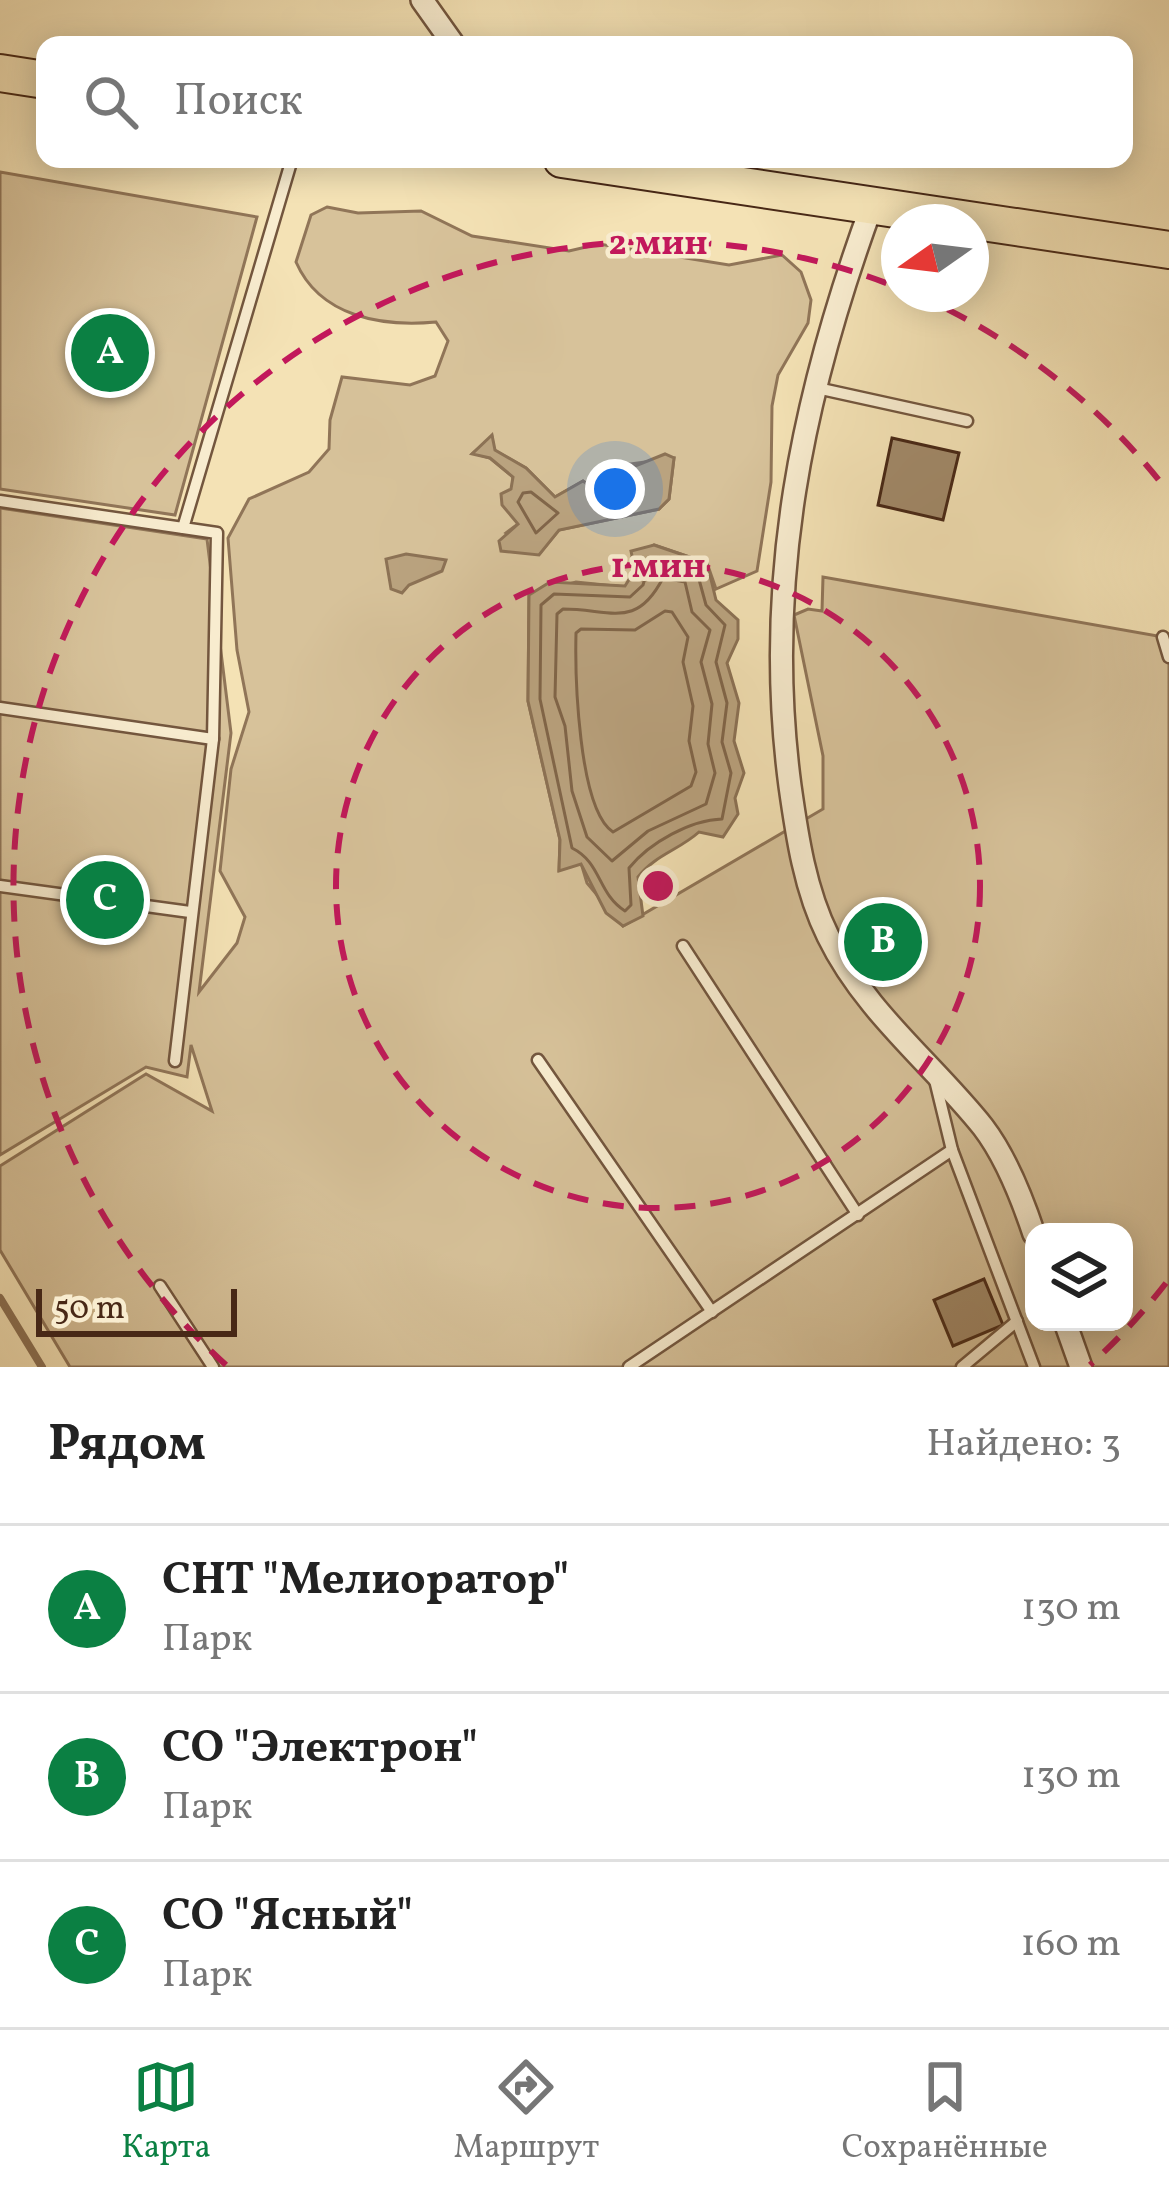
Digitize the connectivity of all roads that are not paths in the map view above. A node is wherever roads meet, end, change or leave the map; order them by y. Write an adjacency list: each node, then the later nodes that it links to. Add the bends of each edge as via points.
1 (422, 0): 2 (street)
2 (448, 36)
3 (0, 73): 4 (main road)
4 (36, 79)
5 (289, 168): 12 (lane)
6 (623, 168): 7 (main road)
7 (872, 205): 8 (main road); 9 (street)
8 (1169, 250)
9 (814, 388): 10 (lane); 22 (street, via 779,587 781,715 799,850 827,935 874,1008)
10 (967, 421)
11 (0, 501): 12 (lane)
12 (183, 528): 16 (lane, via 217,533)
13 (1163, 638): 14 (lane)
14 (1169, 657)
15 (0, 708): 16 (lane)
16 (213, 739): 18 (lane)
17 (0, 886): 18 (lane)
18 (190, 912): 21 (lane)
19 (683, 946): 24 (lane)
20 (538, 1060): 27 (lane)
21 (176, 1061)
22 (934, 1077): 23 (lane); 25 (street, via 984,1129)
23 (952, 1150): 24 (lane); 28 (lane)
24 (858, 1215): 27 (lane)
25 (1030, 1223)
26 (160, 1286): 30 (lane)
27 (712, 1312): 31 (lane)
28 (1017, 1321): 32 (lane); 33 (lane)
29 (1068, 1331): 34 (street)
30 (213, 1367)
31 (629, 1367)
32 (962, 1367)
33 (1034, 1367)
34 (1081, 1367)

